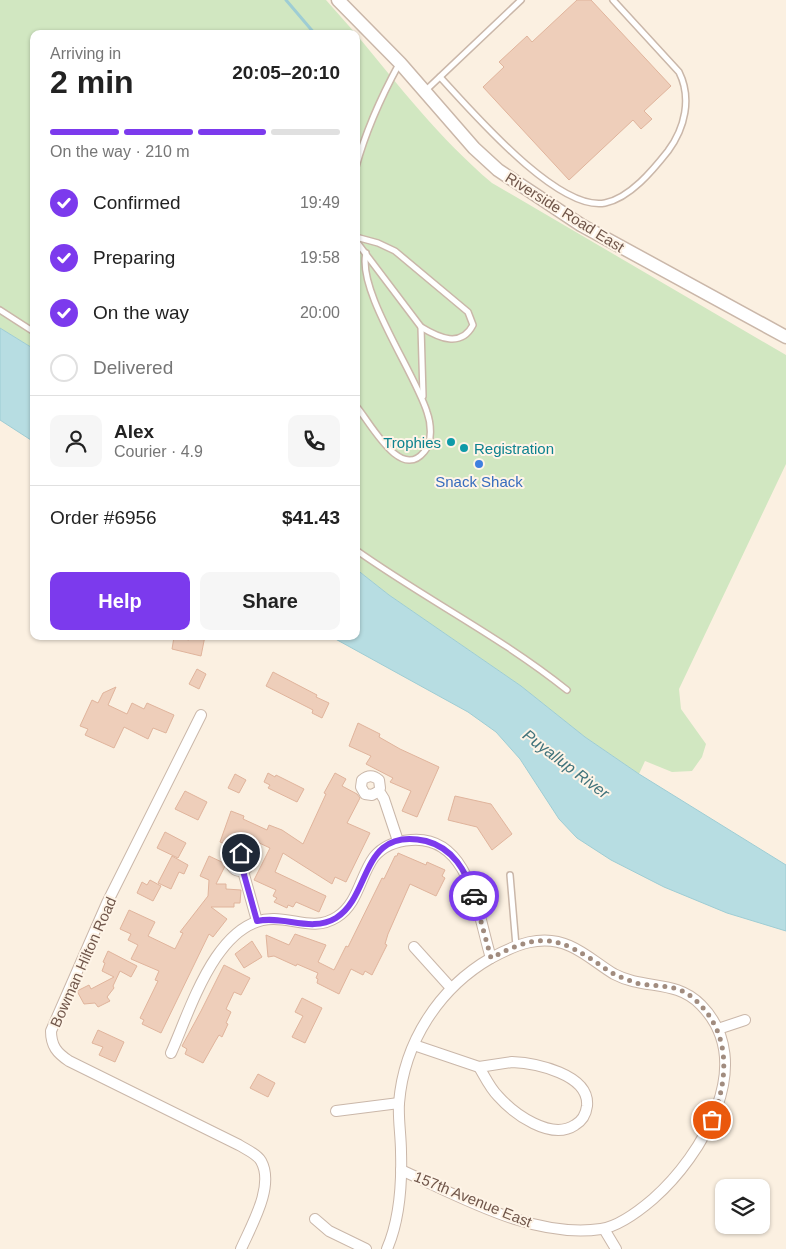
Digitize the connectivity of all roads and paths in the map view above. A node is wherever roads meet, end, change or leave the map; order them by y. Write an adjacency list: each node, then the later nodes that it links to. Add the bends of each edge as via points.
1 (338, 0): 4 (street, Riverside Road East)
2 (521, 0): 5 (lane)
3 (613, 0): 5 (lane, via 679,72 685,84 686,99 684,117 669,149 631,190 616,199 592,202 563,191 515,157)
4 (400, 63): 6 (street, Riverside Road East); 7 (lane, via 382,96)
5 (440, 77): 6 (lane)
6 (424, 92): 14 (street, Riverside Road East, via 492,164 535,196 581,226)
7 (360, 152)
8 (360, 240): 12 (lane, via 378,243 395,252 468,312 473,325 467,334 458,338 440,337)
9 (360, 245): 10 (lane)
10 (366, 253): 12 (lane); 15 (lane, via 366,270 372,292)
11 (0, 310): 13 (lane)
12 (420, 328): 15 (lane)
13 (30, 329)
14 (786, 336)
15 (423, 400): 16 (lane, via 430,429 428,443 421,455 410,460 392,453)
16 (360, 411)
17 (360, 553): 18 (lane, via 532,663)
18 (567, 690)
19 (201, 715): 39 (street, Bowman Hilton Road, via 107,904 51,1037 55,1050 69,1061 239,1145 261,1160 266,1178 265,1191)
20 (378, 791): 21 (street, via 384,799)
21 (398, 841): 24 (street, via 376,855 348,908 334,919 317,925 277,919); 27 (street, via 417,839 432,843 460,863 474,895)
22 (243, 871): 24 (street)
23 (510, 876): 25 (lane)
24 (257, 921): 32 (street, via 231,938 214,960)
25 (516, 946): 27 (street); 30 (street, via 529,941 568,945 615,975 678,989 701,1005)
26 (414, 947): 28 (street)
27 (491, 958): 28 (street)
28 (451, 988): 31 (street, via 433,1010)
29 (745, 1020): 30 (street)
30 (718, 1029): 38 (street, via 723,1045 722,1086 708,1129 683,1168 666,1187 642,1208)
31 (414, 1044): 33 (street); 34 (street)
32 (171, 1053)
33 (479, 1067): 33 (street, via 490,1086 508,1106 540,1125 560,1130 568,1128 582,1119 586,1111 586,1095 582,1089 555,1070 521,1062)
34 (399, 1103): 35 (street); 36 (street)
35 (336, 1111)
36 (401, 1170): 38 (street, 157th Avenue East, via 531,1224 565,1231); 41 (street, via 396,1223)
37 (315, 1220): 40 (street, via 329,1231)
38 (604, 1229): 42 (street)
39 (242, 1249)
40 (366, 1249)
41 (388, 1249)
42 (616, 1249)

